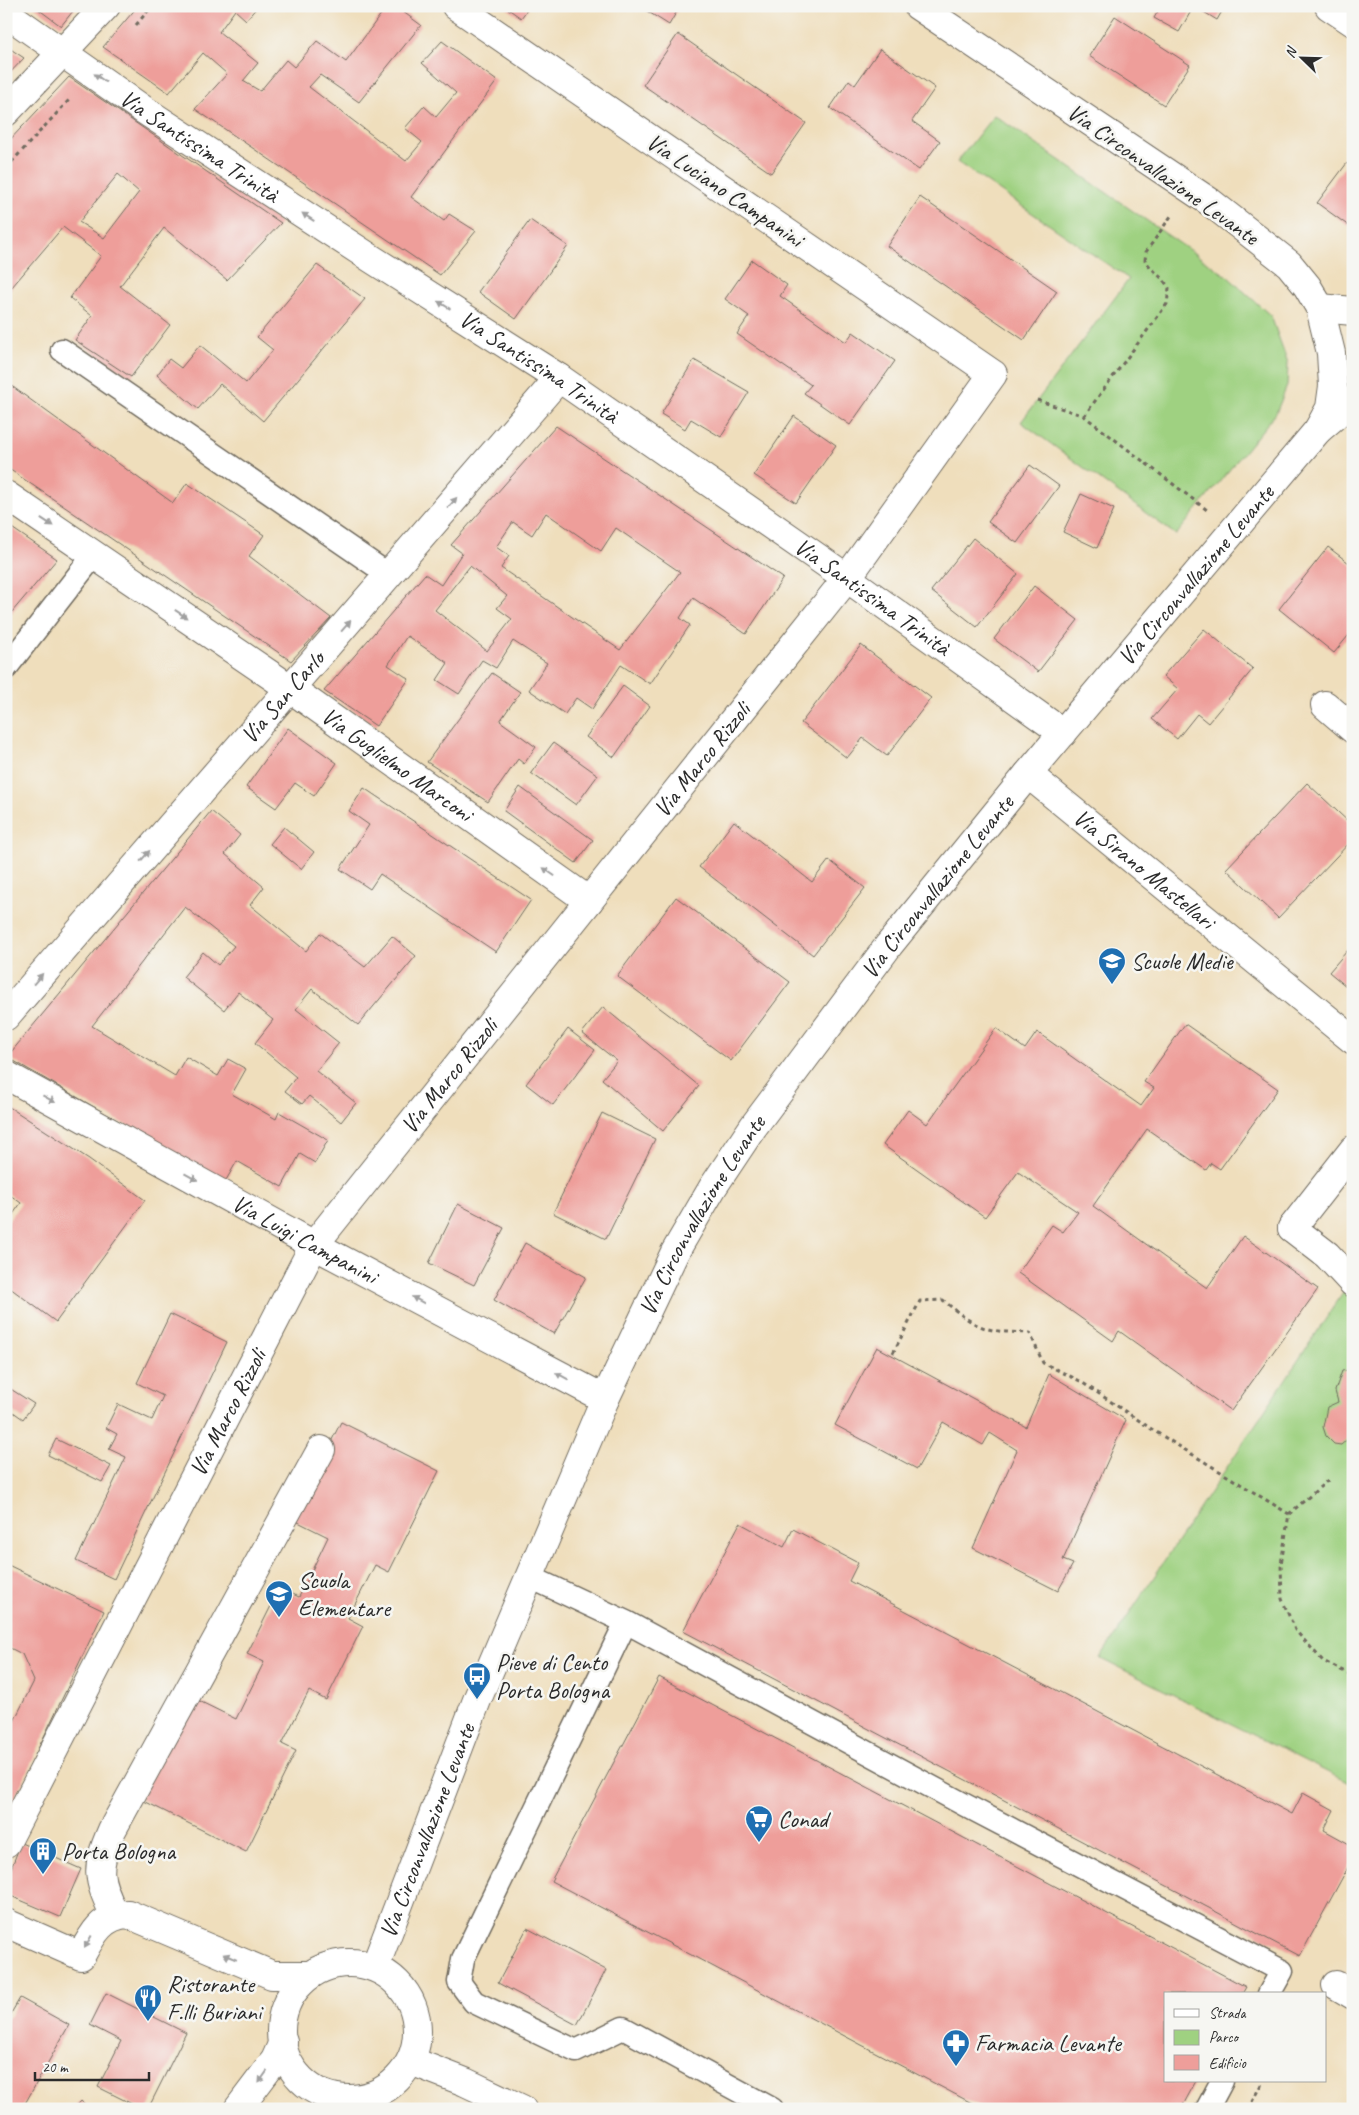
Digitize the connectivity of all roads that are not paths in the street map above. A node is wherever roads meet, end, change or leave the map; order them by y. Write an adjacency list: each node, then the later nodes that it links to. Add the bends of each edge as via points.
1 (106, 6): 7 (street)
2 (456, 6): 12 (street, Via Luciano Campanini)
3 (918, 6): 9 (street, Via Circonvallazione Levante, via 1191,190 1289,264)
4 (1329, 6): 6 (street)
5 (6, 13): 7 (street, Via Santissima Trinità)
6 (1353, 22)
7 (63, 52): 8 (street); 13 (street, Via Santissima Trinità, one-way to 7, via 144,110)
8 (6, 112)
9 (1320, 308): 10 (street); 15 (street, Via Circonvallazione Levante, via 1331,353 1333,386 1330,408)
10 (1353, 311)
11 (62, 350): 18 (lane)
12 (993, 374): 19 (street, Via Marco Rizzoli)
13 (559, 378): 18 (street, Via San Carlo, one-way to 13); 19 (street, Via Santissima Trinità)
14 (1353, 400): 15 (street)
15 (1318, 430): 24 (street, Via Circonvallazione Levante)
16 (6, 495): 17 (street, Via Guglielmo Marconi, one-way to 17)
17 (94, 555): 20 (lane); 21 (street, Via Guglielmo Marconi, one-way to 21)
18 (389, 575): 21 (street, Via San Carlo, one-way to 18)
19 (847, 578): 24 (street, Via Santissima Trinità); 26 (street, Via Marco Rizzoli)
20 (6, 668)
21 (291, 689): 26 (street, Via Guglielmo Marconi, one-way to 21); 27 (street, Via San Carlo, one-way to 21)
22 (1325, 705): 23 (street)
23 (1353, 729)
24 (1063, 733): 25 (street, Via Circonvallazione Levante)
25 (1028, 774): 28 (street, Via Sirano Mastellari); 33 (street, Via Circonvallazione Levante, via 889,945 753,1127 675,1252)
26 (589, 901): 31 (street, Via Marco Rizzoli)
27 (6, 1016)
28 (1353, 1040)
29 (6, 1075): 31 (street, Via Luigi Campanini, one-way to 31)
30 (1353, 1150): 32 (street, via 1292,1228 1327,1255)
31 (314, 1245): 33 (street, Via Luigi Campanini, one-way to 31); 37 (street, Via Marco Rizzoli)
32 (1353, 1283)
33 (605, 1399): 35 (street, Via Circonvallazione Levante)
34 (321, 1450): 38 (street, via 101,1854 101,1884)
35 (530, 1576): 36 (lane); 40 (street, Via Circonvallazione Levante, via 478,1700)
36 (626, 1622): 42 (lane, via 1282,1971); 50 (lane, via 463,1959 459,1982 474,2002 576,2051 622,2028)
37 (6, 1843)
38 (114, 1914): 39 (street, one-way to 39, via 93,1933 81,1956); 41 (street, one-way to 38, via 272,1975 128,1914)
39 (6, 1924)
40 (375, 1968): 41 (street, via 353,1962 330,1965); 44 (street, via 394,1979 408,1996 414,2010 417,2039)
41 (310, 1975): 43 (street, via 294,1992 283,2014)
42 (1270, 1992)
43 (283, 2042): 46 (street, via 285,2054 295,2072 319,2092); 47 (street, one-way to 47, via 275,2060)
44 (410, 2061): 46 (street, via 400,2076 370,2096 352,2099); 49 (street)
45 (1221, 2082): 51 (lane)
46 (333, 2097): 48 (street)
47 (238, 2109)
48 (308, 2109)
49 (522, 2109)
50 (772, 2109)
51 (1207, 2109)

